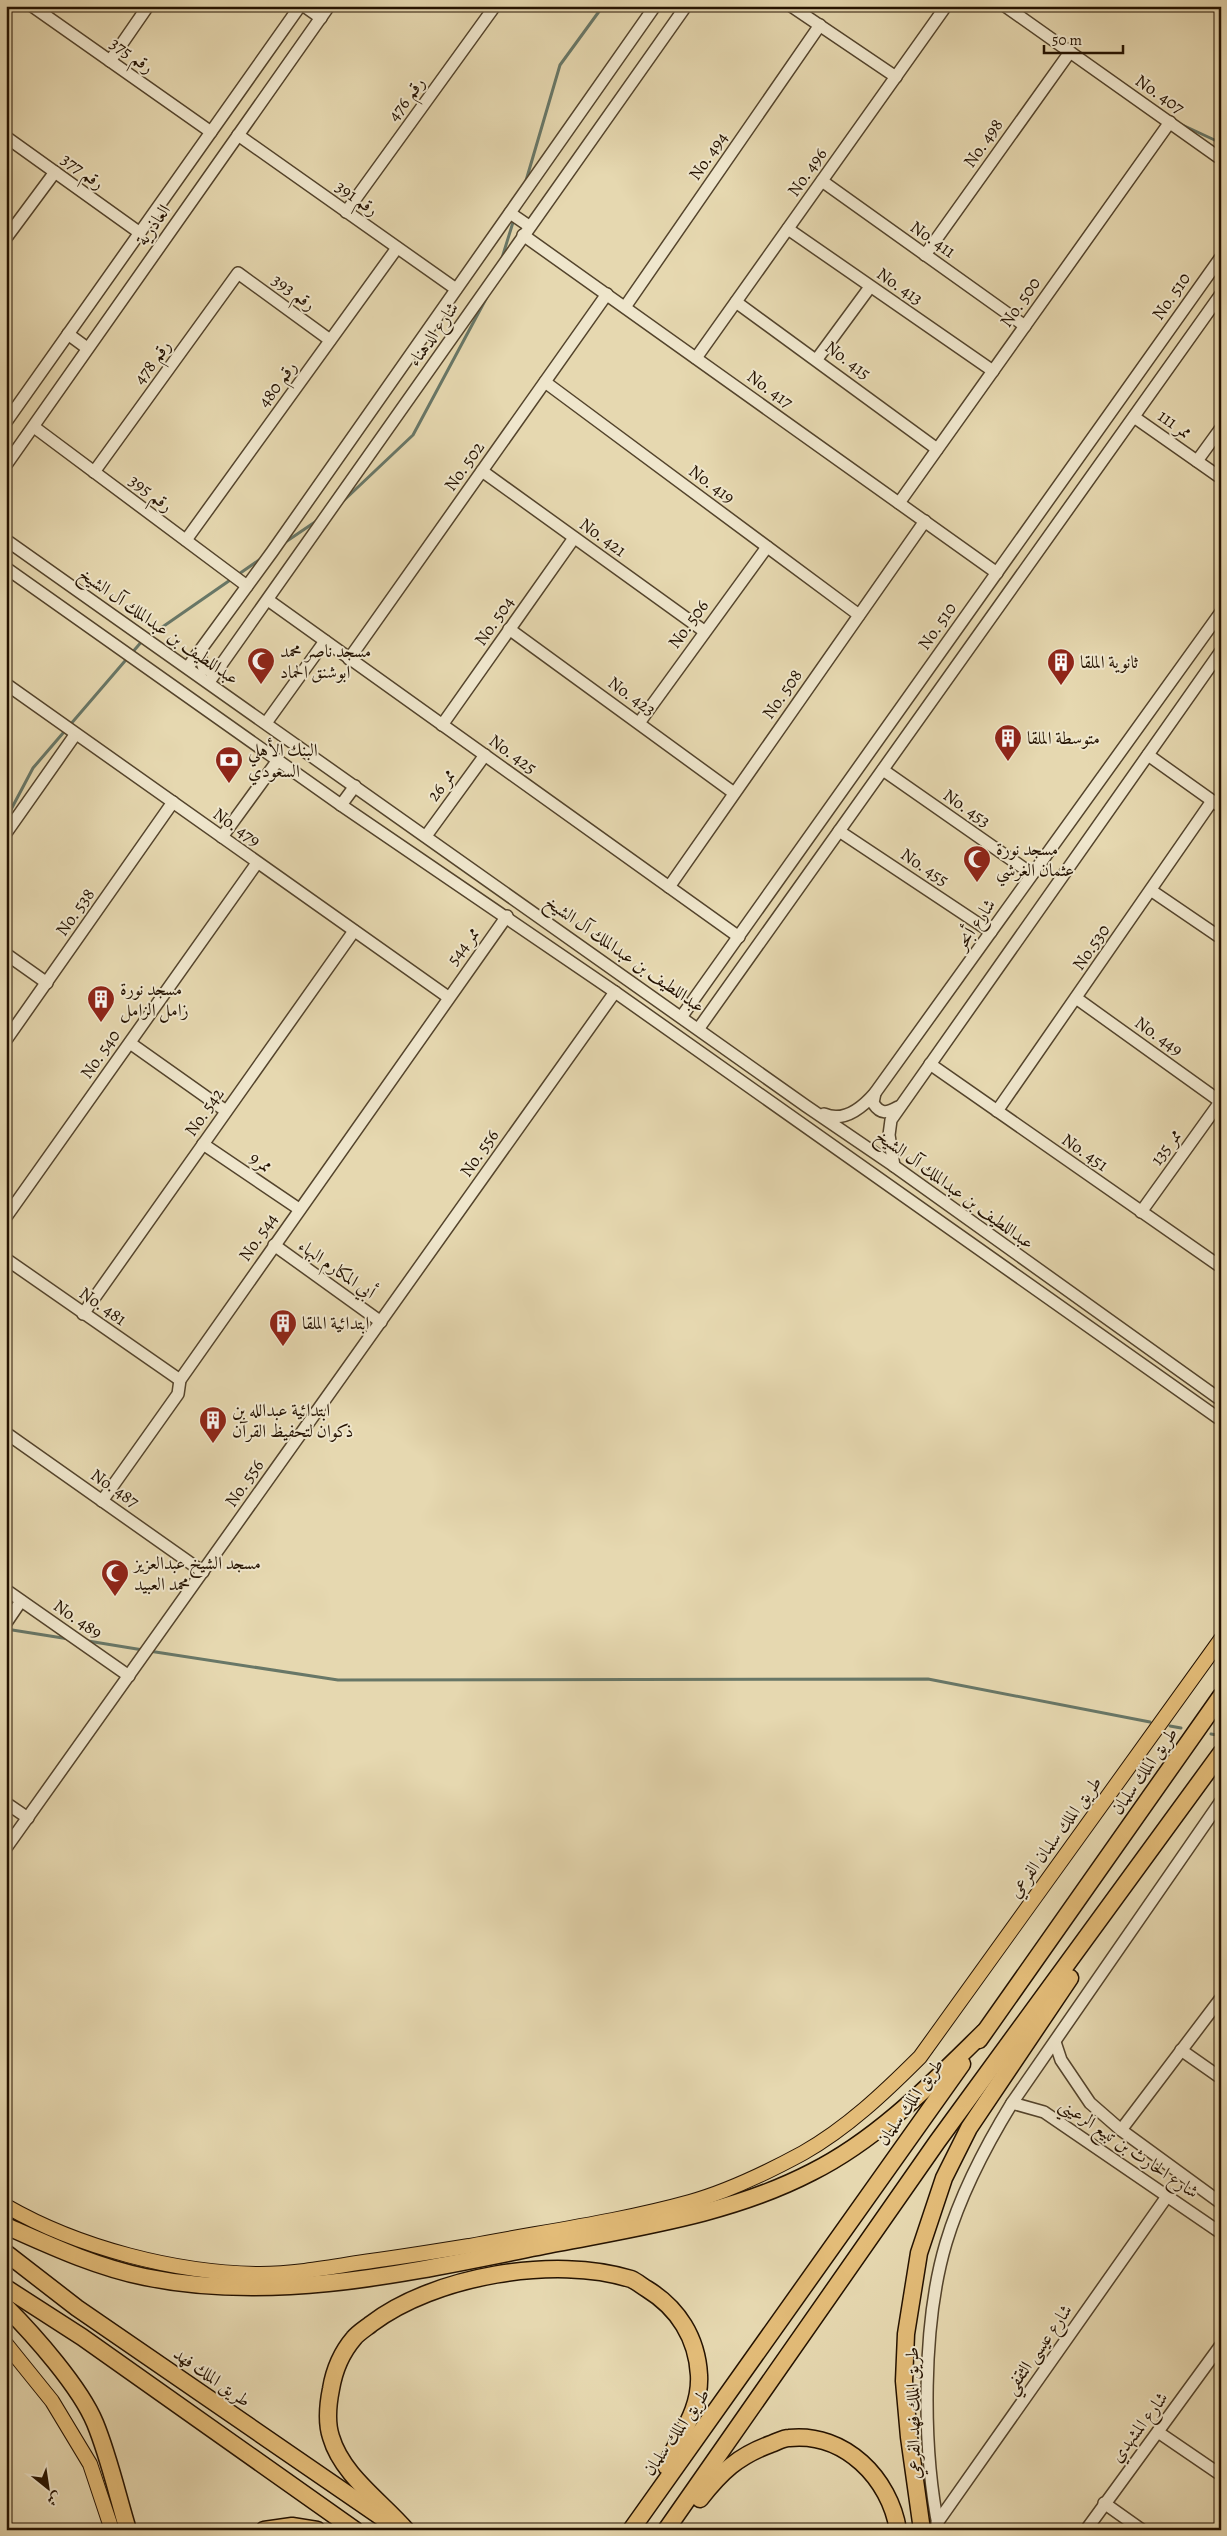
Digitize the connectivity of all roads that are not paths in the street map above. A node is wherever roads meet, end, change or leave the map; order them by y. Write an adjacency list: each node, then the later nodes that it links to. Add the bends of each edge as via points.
1 (32, 6): 15 (street, رقم 375)
2 (148, 6): 15 (street)
3 (300, 6): 18 (street, العاذرية)
4 (304, 6): 12 (street)
5 (329, 6): 12 (street, العاذرية)
6 (495, 6): 24 (street, رقم 476)
7 (655, 6): 25 (street, شارع الدهناء)
8 (686, 6): 27 (street, شارع الدهناء)
9 (792, 6): 13 (street)
10 (946, 6): 16 (street, No. 496)
11 (1005, 6): 14 (street, No. 407)
12 (320, 18): 19 (street, العاذرية)
13 (820, 25): 16 (street); 39 (street, No. 494)
14 (1070, 52): 17 (street, No. 407); 31 (street, No. 498)
15 (110, 60): 18 (street, رقم 375)
16 (896, 76): 23 (street, No. 496)
17 (1170, 122): 21 (street, No. 407); 40 (street, No. 500)
18 (211, 132): 28 (street, العاذرية)
19 (238, 135): 24 (street, رقم 391); 43 (street, العاذرية)
20 (6, 136): 22 (street, رقم 377)
21 (1221, 159)
22 (55, 172): 28 (street, رقم 377); 29 (street)
23 (822, 181): 26 (street, No. 496); 31 (street, No. 411)
24 (346, 212): 30 (street, رقم 391)
25 (510, 213): 27 (street, No. 417); 35 (street, شارع الدهناء)
26 (788, 228): 34 (street, No. 413); 38 (street, No. 496)
27 (526, 230): 36 (street, No. 417); 68 (street, شارع الدهناء)
28 (140, 233): 41 (street, العاذرية)
29 (6, 238)
30 (397, 248): 35 (street, رقم 391); 42 (street, رقم 480)
31 (925, 255): 40 (street, No. 411)
32 (1221, 257): 65 (street, No. 510)
33 (238, 273): 42 (street, رقم 393); 56 (street, رقم 478)
34 (870, 287): 45 (street); 46 (street, No. 413)
35 (456, 289): 67 (street, شارع الدهناء)
36 (607, 294): 39 (street, No. 417); 47 (street, No. 502)
37 (1221, 294): 48 (street)
38 (736, 302): 44 (street, No. 496); 45 (street, No. 415)
39 (625, 307): 44 (street, No. 417)
40 (1025, 326): 46 (street, No. 500)
41 (68, 334): 43 (street); 49 (street, العاذرية)
42 (330, 340): 62 (street, رقم 480)
43 (87, 348): 50 (street, العاذرية)
44 (696, 358): 58 (street, No. 417)
45 (817, 359): 52 (street, No. 415)
46 (993, 371): 52 (street, No. 500)
47 (545, 382): 55 (street, No. 502); 63 (street, No. 419)
48 (1134, 417): 53 (street, ممر 111); 66 (street)
49 (6, 422)
50 (34, 427): 54 (street, العاذرية); 56 (street, رقم 395)
51 (1221, 428): 53 (street)
52 (937, 449): 58 (street, No. 500)
53 (1197, 461): 57 (street, ممر 111)
54 (6, 465)
55 (482, 471): 60 (street, No. 421); 78 (street, No. 502)
56 (94, 472): 62 (street, رقم 395)
57 (1221, 478)
58 (899, 503): 59 (street, No. 417)
59 (925, 521): 65 (street, No. 417); 70 (street, No. 508)
60 (574, 538): 71 (street, No. 504); 72 (street, No. 421)
61 (6, 540): 73 (street, عبداللطيف بن عبدالملك آل الشيخ)
62 (186, 540): 67 (street, رقم 395)
63 (767, 547): 70 (street, No. 419); 72 (street, No. 506)
64 (6, 568): 75 (street, عبداللطيف بن عبدالملك آل الشيخ)
65 (997, 572): 66 (street, No. 417); 107 (street, No. 510)
66 (1015, 584): 90 (street)
67 (247, 586): 76 (street, شارع الدهناء)
68 (268, 600): 74 (street, No. 425); 79 (street, شارع الدهناء)
69 (1221, 612): 101 (street, شارع أبحر)
70 (859, 615): 92 (street, No. 508)
71 (509, 629): 84 (street, No. 423); 85 (street, No. 504)
72 (704, 631): 84 (street, No. 506)
73 (137, 633): 75 (street); 80 (street, عبداللطيف بن عبدالملك آل الشيخ)
74 (325, 641): 78 (street, No. 425); 83 (street)
75 (125, 651): 89 (street, عبداللطيف بن عبدالملك آل الشيخ)
76 (199, 652): 79 (street, via 204,669 211,670); 80 (street, شارع الدهناء)
77 (1220, 654): 88 (street)
78 (349, 658): 85 (street, No. 425)
79 (221, 665): 81 (street, شارع الدهناء)
80 (188, 667): 81 (street, عبداللطيف بن عبدالملك آل الشيخ)
81 (209, 682): 83 (street, عبداللطيف بن عبدالملك آل الشيخ)
82 (6, 684): 86 (street, No. 479)
83 (266, 723): 91 (street, عبداللطيف بن عبدالملك آل الشيخ)
84 (640, 723): 92 (street, No. 423)
85 (442, 725): 87 (street, No. 425)
86 (75, 735): 93 (street, No. 479); 97 (street)
87 (484, 755): 98 (street, ممر 26); 102 (street, No. 425)
88 (1148, 755): 94 (street); 120 (street)
89 (278, 760): 95 (street, عبداللطيف بن عبدالملك آل الشيخ); 99 (street)
90 (883, 770): 96 (street); 101 (street, No. 453)
91 (355, 786): 95 (street); 98 (street, عبداللطيف بن عبدالملك آل الشيخ)
92 (734, 793): 102 (street, No. 508)
93 (173, 802): 99 (street, No. 479); 110 (street, No. 538)
94 (1217, 804): 103 (street, No.530)
95 (341, 805): 104 (street, عبداللطيف بن عبدالملك آل الشيخ)
96 (840, 831): 106 (street, No. 455); 115 (street)
97 (6, 833)
98 (426, 836): 116 (street, عبداللطيف بن عبدالملك آل الشيخ)
99 (222, 837): 100 (street, No. 479)
100 (257, 862): 105 (street, No. 479); 119 (street, No. 540)
101 (1032, 874): 106 (street, شارع أبحر)
102 (669, 887): 107 (street, No. 425)
103 (1152, 891): 108 (street); 113 (street, No.530)
104 (507, 916): 111 (street, عبداللطيف بن عبدالملك آل الشيخ); 112 (street, ممر 544)
105 (354, 931): 112 (street, No. 479); 125 (street, No. 542)
106 (991, 932): 121 (street, شارع أبحر)
107 (739, 937): 114 (street, No. 510)
108 (1221, 938)
109 (6, 954): 110 (street)
110 (47, 983): 118 (street, No. 538)
111 (615, 992): 136 (street, No. 556); 139 (street, عبداللطيف بن عبدالملك آل الشيخ)
112 (448, 997): 129 (street, No. 544)
113 (1076, 998): 122 (street, No. 449); 126 (street, No.530)
114 (693, 1001): 115 (street, via 696,1018); 116 (street, No. 510)
115 (711, 1012): 117 (street)
116 (682, 1016): 117 (street, عبداللطيف بن عبدالملك آل الشيخ)
117 (699, 1028): 124 (street, عبداللطيف بن عبدالملك آل الشيخ)
118 (6, 1040)
119 (130, 1043): 125 (street); 131 (street, No. 540)
120 (930, 1064): 123 (street); 126 (street, No. 451)
121 (875, 1093): 123 (street, via 873,1103 884,1113); 124 (street, شارع أبحر, via 856,1112 832,1118)
122 (1220, 1102): 130 (street, ممر 135)
123 (901, 1105): 128 (street, via 891,1120 889,1135)
124 (806, 1106): 128 (street, عبداللطيف بن عبدالملك آل الشيخ)
125 (226, 1111): 127 (street, No. 542)
126 (997, 1111): 130 (street, No. 451)
127 (203, 1144): 129 (street, ممر9); 135 (street, No. 542)
128 (894, 1166): 138 (street, عبداللطيف بن عبدالملك آل الشيخ)
129 (299, 1209): 132 (street, No. 544)
130 (1141, 1212): 134 (street, No. 451)
131 (6, 1217)
132 (274, 1245): 136 (street, أبي المكارم البهاء); 137 (street, No. 544)
133 (6, 1259): 135 (street, No. 481)
134 (1221, 1268)
135 (83, 1314): 137 (street, No. 481)
136 (381, 1322): 142 (street, No. 556)
137 (180, 1380): 141 (street, No. 544, via 178,1394)
138 (1221, 1400)
139 (1221, 1420)
140 (6, 1433): 141 (street, No. 487)
141 (102, 1501): 142 (street, No. 487)
142 (203, 1572): 147 (street, No. 556)
143 (6, 1590): 144 (street, No. 489)
144 (21, 1601): 145 (street); 147 (street, No. 489)
145 (6, 1623)
146 (1221, 1639): 163 (main road, طريق الملك سلمان الفرعي, via 920,2057 864,2111 837,2130 804,2152 732,2187 681,2204 578,2226 439,2251 312,2270 260,2274 157,2261 104,2248 53,2229)
147 (129, 1676): 152 (street, No. 556)
148 (1221, 1696): 155 (highway, طريق الملك سلمان)
149 (1221, 1754): 176 (highway, via 969,2128 944,2178 918,2253 906,2334 904,2381 909,2437); 185 (highway, via 937,2142)
150 (1221, 1801): 156 (street)
151 (6, 1803): 152 (street)
152 (28, 1818): 153 (street, No. 556)
153 (6, 1848)
154 (1221, 1998): 157 (street)
155 (984, 2032): 164 (highway, via 910,2102 864,2140 814,2171 763,2194 709,2212 424,2269 294,2287 214,2286 145,2277 73,2256); 174 (highway, طريق الملك سلمان)
156 (1055, 2042): 159 (street); 160 (street, شارع الحارث بن تبيع الرعيني, via 1061,2060 1090,2103)
157 (1181, 2050): 158 (street); 160 (street)
158 (1221, 2078)
159 (1012, 2103): 161 (street, شارع الحارث بن تبيع الرعيني, via 1044,2112); 176 (street, طريق الملك فهد الفرعي, via 986,2146 965,2191 946,2243 935,2288 927,2360)
160 (1121, 2130): 162 (street, شارع الحارث بن تبيع الرعيني)
161 (1168, 2195): 165 (street, شارع الحارث بن تبيع الرعيني); 176 (street, شارع عيسى الثقفي)
162 (1221, 2202)
163 (6, 2206)
164 (6, 2226)
165 (1221, 2233)
166 (6, 2253): 182 (highway, طريق الملك فهد, via 77,2308)
167 (6, 2288): 181 (highway, via 82,2337)
168 (6, 2307): 178 (highway, via 68,2379 94,2421)
169 (6, 2344): 177 (main road, via 52,2401 90,2464)
170 (1221, 2345): 171 (street, شارع المشهدي)
171 (1217, 2359): 172 (street, شارع المشهدي)
172 (1158, 2432): 173 (street); 175 (street, شارع المشهدي)
173 (1221, 2475)
174 (650, 2503): 183 (highway, via 696,2405 699,2376 693,2346 683,2321 665,2300 632,2280 578,2270 520,2271 434,2290 388,2311 354,2337 334,2372 327,2407 330,2437 345,2467); 184 (highway, طريق الملك سلمان)
175 (1104, 2503): 188 (street, شارع المشهدي); 189 (street)
176 (933, 2528)
177 (112, 2530)
178 (128, 2530)
179 (264, 2530): 180 (highway, via 292,2526)
180 (317, 2530)
181 (355, 2530)
182 (398, 2530)
183 (406, 2530)
184 (632, 2530)
185 (666, 2530)
186 (675, 2530): 187 (highway, via 720,2474 749,2452 789,2438 815,2440 839,2447 862,2461 881,2484 895,2512)
187 (898, 2530)
188 (1086, 2530)
189 (1142, 2530)

